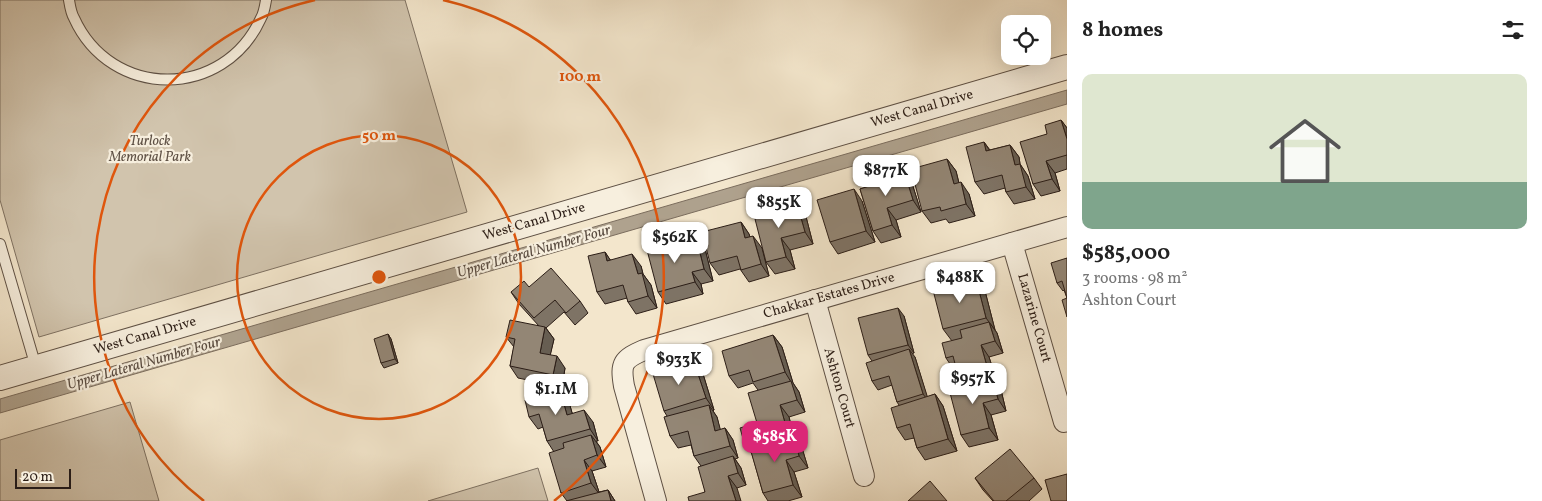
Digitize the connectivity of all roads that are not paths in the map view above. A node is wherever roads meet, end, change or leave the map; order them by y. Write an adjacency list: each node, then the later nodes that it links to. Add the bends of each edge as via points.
1 (69, 0): 2 (lane, via 73,18 89,44 111,63 138,76 168,80 197,76 224,63 246,44 262,18)
2 (266, 0)
3 (1067, 67): 8 (street, West Canal Drive)
4 (1067, 227): 5 (street, Chakkar Estates Drive)
5 (1012, 243): 7 (street, Chakkar Estates Drive); 10 (street, Lazarine Court)
6 (0, 244): 8 (lane)
7 (814, 300): 11 (street, Ashton Court); 12 (street, Chakkar Estates Drive, via 644,350 623,363 624,386)
8 (36, 367): 9 (street, West Canal Drive)
9 (0, 378)
10 (1064, 422)
11 (864, 476)
12 (656, 501)

